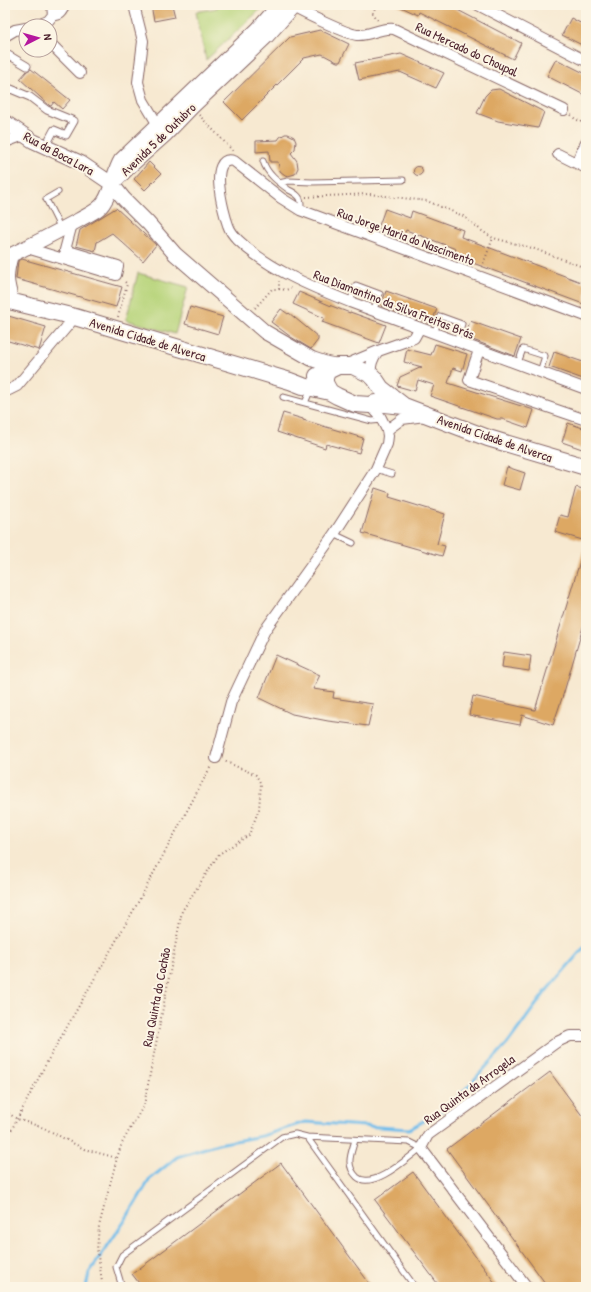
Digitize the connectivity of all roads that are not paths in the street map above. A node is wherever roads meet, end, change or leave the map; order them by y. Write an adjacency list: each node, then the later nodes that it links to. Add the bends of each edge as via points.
1 (63, 5): 6 (street, via 61,12 56,16)
2 (134, 5): 17 (street, via 143,41 138,82 143,100)
3 (279, 5): 17 (main road, Avenida 5 de Outubro)
4 (478, 5): 11 (street)
5 (293, 6): 15 (street, Rua Mercado do Choupal, via 355,35 394,29); 17 (main road, Avenida 5 de Outubro, via 267,36 192,107)
6 (52, 10)
7 (18, 29): 8 (street)
8 (5, 36)
9 (58, 51): 13 (street)
10 (5, 53): 12 (street)
11 (586, 61)
12 (27, 66)
13 (80, 73)
14 (11, 89): 21 (street, via 30,97 47,110 74,121 66,135 54,130)
15 (564, 110)
16 (5, 122): 18 (main road, Rua da Boca Lara)
17 (162, 130): 29 (main road, Avenida 5 de Outubro)
18 (24, 135): 19 (street); 21 (main road, Rua da Boca Lara)
19 (5, 142)
20 (586, 143): 25 (street)
21 (45, 147): 29 (main road, Rua da Boca Lara, via 81,163)
22 (558, 154): 25 (street)
23 (228, 161): 31 (street, Rua Jorge Maria do Nascimento, via 238,163); 36 (street, Rua Diamantino da Silva Freitas Brás, via 222,164 218,174 228,227 237,239 279,269 316,289)
24 (263, 161): 28 (lane, via 266,169)
25 (576, 163): 26 (street)
26 (586, 168)
27 (404, 180): 28 (lane)
28 (279, 183): 31 (lane, via 297,194 301,204)
29 (112, 184): 32 (main road, via 110,192 97,210); 46 (main road, Rua da Boca Lara, via 175,254 265,332 312,359)
30 (58, 192): 32 (lane, via 46,199)
31 (300, 210): 38 (street, Rua Jorge Maria do Nascimento)
32 (66, 227): 33 (main road); 33 (street, via 65,250 118,266 116,275)
33 (27, 248): 34 (main road)
34 (7, 259): 35 (main road)
35 (8, 301): 39 (main road, Avenida Cidade de Alverca)
36 (350, 302): 37 (street, Rua Diamantino da Silva Freitas Brás); 37 (lane, via 356,285 380,294)
37 (373, 311): 40 (street, Rua Diamantino da Silva Freitas Brás)
38 (586, 316)
39 (75, 317): 49 (main road, Avenida Cidade de Alverca); 52 (street, via 17,386)
40 (419, 329): 41 (street, Rua Diamantino da Silva Freitas Brás); 44 (street, via 414,338)
41 (434, 334): 42 (street, Rua Diamantino da Silva Freitas Brás); 42 (lane, via 440,316 462,324)
42 (456, 342): 43 (street, Rua Diamantino da Silva Freitas Brás)
43 (479, 350): 45 (street, Rua Diamantino da Silva Freitas Brás); 61 (street, via 469,380)
44 (378, 351): 46 (street); 48 (street, via 372,359)
45 (518, 363): 47 (street, Rua Diamantino da Silva Freitas Brás); 47 (lane, via 523,349 545,356)
46 (337, 368): 48 (main road, Avenida Cidade de Alverca, via 359,368); 49 (main road, Avenida Cidade de Alverca, via 312,378); 54 (main road, via 325,378 324,383)
47 (540, 372): 53 (street, Rua Diamantino da Silva Freitas Brás)
48 (371, 375): 51 (main road, Avenida Cidade de Alverca)
49 (290, 382): 50 (main road, Avenida Cidade de Alverca)
50 (311, 388): 54 (main road, Avenida Cidade de Alverca); 56 (lane)
51 (381, 388): 57 (main road, via 380,399); 58 (main road, Avenida Cidade de Alverca)
52 (5, 389)
53 (586, 389)
54 (330, 392): 57 (main road, Avenida Cidade de Alverca, via 355,404)
55 (283, 397): 56 (lane)
56 (305, 403): 60 (lane, via 372,422)
57 (373, 404): 58 (main road, Avenida Cidade de Alverca); 60 (street)
58 (404, 406): 59 (main road, Avenida Cidade de Alverca)
59 (430, 416): 62 (street, via 402,419); 63 (main road, Avenida Cidade de Alverca, via 488,438)
60 (382, 420): 62 (street)
61 (586, 420)
62 (387, 430): 64 (street, via 387,444)
63 (586, 467)
64 (376, 469): 65 (lane); 66 (street)
65 (392, 474)
66 (334, 534): 67 (lane); 68 (street, via 265,630 231,702)
67 (353, 543)
68 (216, 758)
69 (586, 1036): 72 (street, Rua Quinta da Arrogela, via 570,1036 557,1042 428,1134)
70 (307, 1137): 71 (lane); 73 (lane, via 295,1134 282,1137 122,1255 116,1267); 74 (lane)
71 (355, 1140): 72 (lane, via 409,1142); 72 (lane, via 349,1162 352,1172 360,1180 380,1178)
72 (421, 1148): 75 (street)
73 (122, 1287)
74 (415, 1287)
75 (527, 1287)

